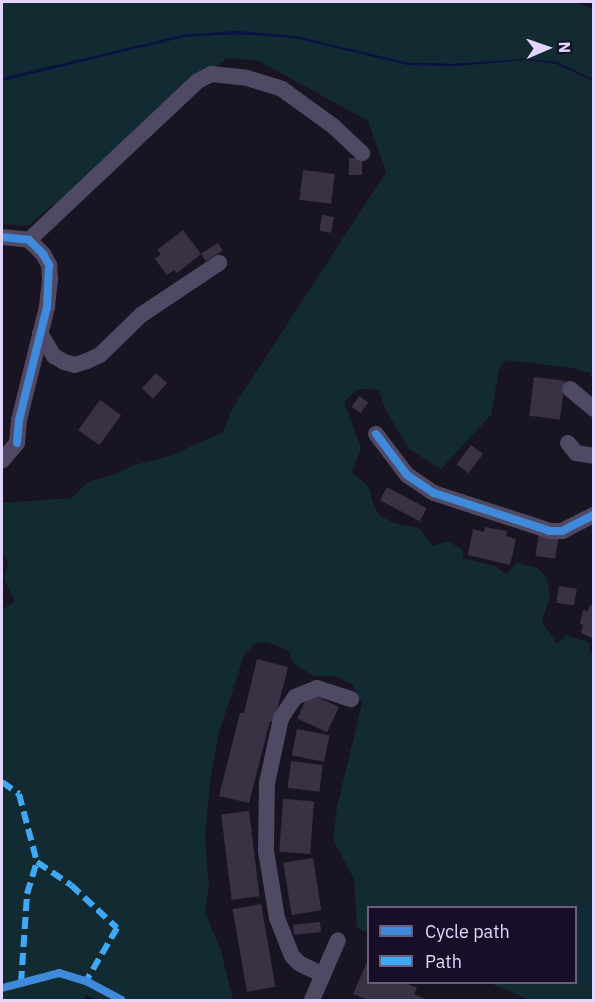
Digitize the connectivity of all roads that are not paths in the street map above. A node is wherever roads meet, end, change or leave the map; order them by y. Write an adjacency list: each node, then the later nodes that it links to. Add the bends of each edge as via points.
1 (362, 153): 3 (street, via 282,89 248,78 211,74 198,81)
2 (2, 237): 3 (street)
3 (29, 240): 5 (street, via 49,265 47,307)
4 (219, 263): 5 (street, via 141,315 100,355 75,365 54,356)
5 (40, 333): 11 (street, via 17,443)
6 (570, 389): 7 (street)
7 (594, 409)
8 (376, 434): 12 (street, via 407,475 434,493 550,531 562,531)
9 (568, 443): 10 (street, via 576,453)
10 (594, 456)
11 (2, 461)
12 (594, 515)
13 (351, 699): 15 (street, via 317,688 305,690 288,704 281,718 267,783 266,851 277,918 292,956)
14 (338, 940): 15 (street)
15 (324, 975): 16 (street)
16 (318, 999)

